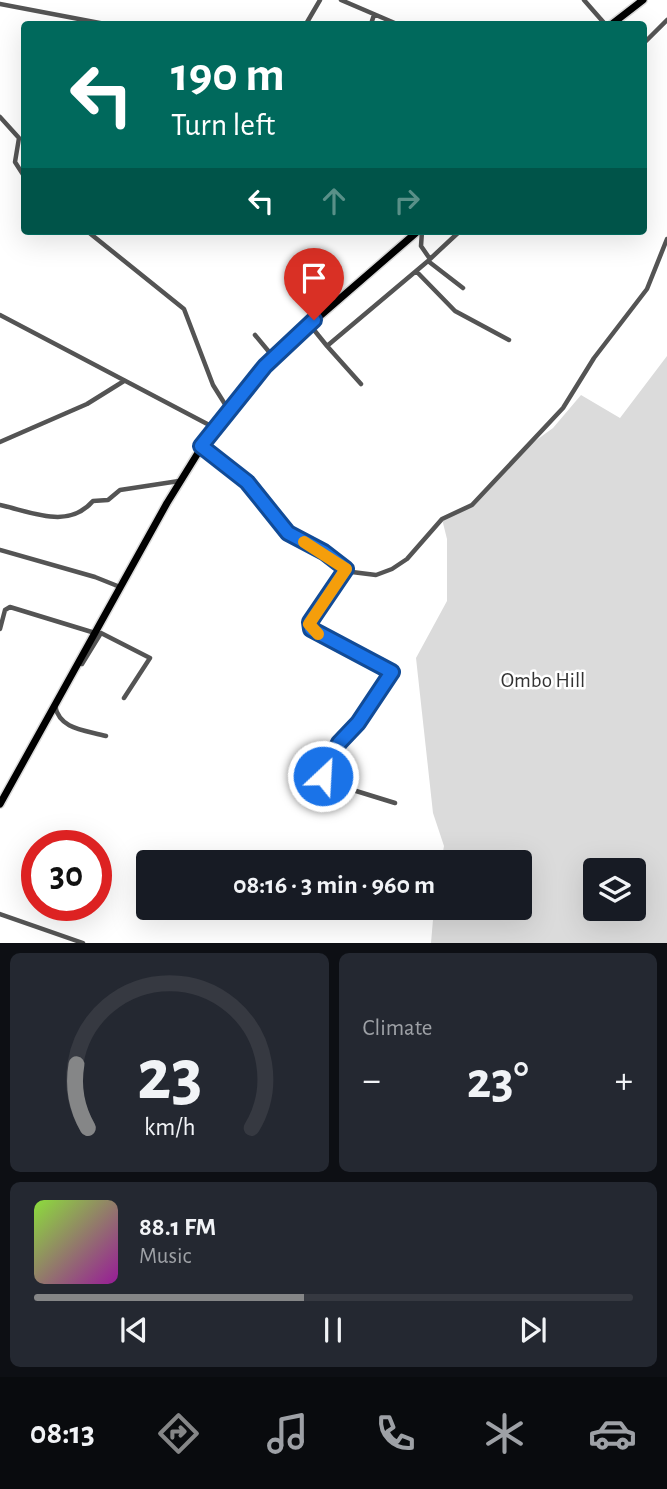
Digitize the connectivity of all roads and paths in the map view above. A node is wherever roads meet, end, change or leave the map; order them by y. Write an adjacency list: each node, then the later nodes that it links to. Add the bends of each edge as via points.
1 (320, 0): 9 (street)
2 (341, 0): 6 (street)
3 (584, 0): 12 (street)
4 (643, 0): 13 (highway)
5 (0, 4): 8 (street)
6 (374, 15): 10 (street); 11 (street)
7 (667, 20): 14 (street)
8 (89, 21)
9 (308, 21)
10 (372, 21)
11 (389, 21)
12 (602, 21)
13 (616, 21)
14 (647, 40)
15 (0, 117): 16 (street, via 19,138 15,162)
16 (21, 171)
17 (92, 235): 33 (street, via 184,309 213,385)
18 (415, 235): 26 (highway)
19 (420, 235): 22 (street)
20 (456, 235): 22 (street)
21 (667, 239): 40 (street, via 647,289 562,408 512,466 469,508 436,524 400,565 376,575)
22 (429, 260): 23 (street); 24 (street)
23 (416, 271): 28 (street, via 455,311); 29 (street)
24 (463, 288)
25 (0, 315): 31 (street)
26 (310, 324): 29 (street); 30 (highway)
27 (255, 335): 30 (street)
28 (509, 340)
29 (327, 346): 32 (street)
30 (276, 354): 33 (highway)
31 (124, 381): 34 (street); 35 (street, via 87,404)
32 (361, 384)
33 (228, 409): 34 (highway)
34 (214, 428): 36 (highway)
35 (0, 442)
36 (201, 446): 37 (highway); 40 (street, via 247,482 288,533)
37 (179, 481): 38 (street, via 118,491 71,517); 41 (highway)
38 (0, 505)
39 (0, 550): 41 (street)
40 (346, 569): 48 (street, via 310,628 392,673 339,743 323,776 327,782)
41 (120, 587): 43 (highway)
42 (0, 629): 43 (street, via 10,607)
43 (96, 634): 45 (highway)
44 (124, 698): 45 (street, via 150,658 101,633)
45 (55, 705): 46 (street, via 57,718 68,726); 47 (highway)
46 (106, 736)
47 (2, 795): 49 (highway)
48 (395, 803)
49 (0, 804)
50 (0, 914): 51 (street)
51 (83, 943)

